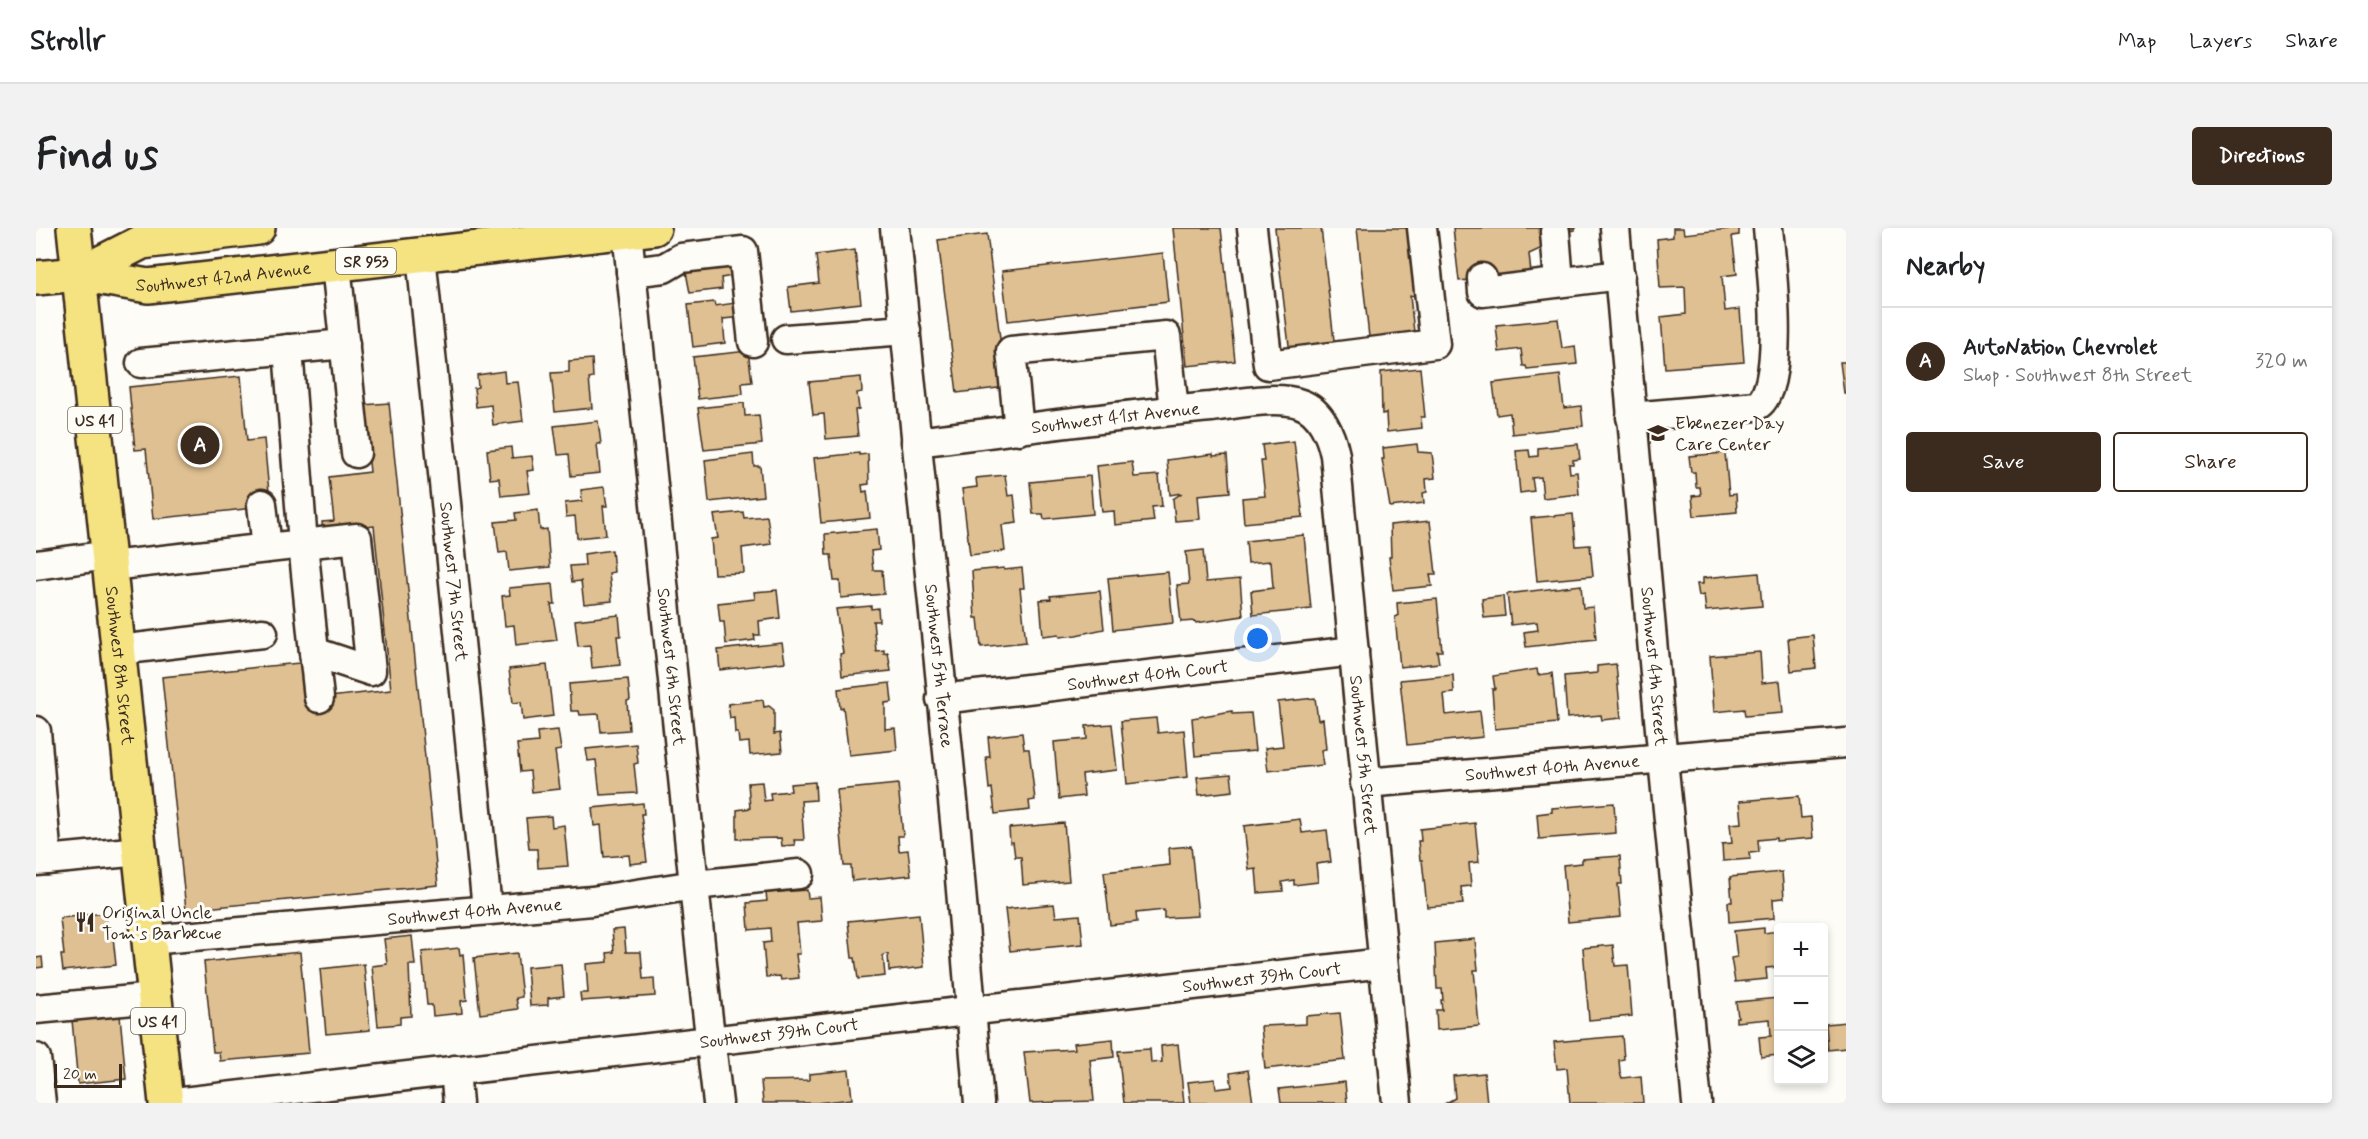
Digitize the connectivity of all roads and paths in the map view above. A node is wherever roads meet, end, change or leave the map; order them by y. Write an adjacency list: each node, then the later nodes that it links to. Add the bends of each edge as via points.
1 (74, 228): 13 (main road, Southwest 8th Street / US 41)
2 (258, 228): 13 (main road, Southwest 42nd Avenue / SR 953, via 142,242)
3 (895, 228): 18 (street, Southwest 5th Terrace)
4 (1252, 228): 24 (street)
5 (1422, 228): 24 (street, via 1435,344)
6 (1615, 228): 14 (street, Southwest 4th Street)
7 (1768, 228): 28 (street, via 1774,353 1766,398 1756,406)
8 (641, 230): 10 (main road, Southwest 42nd Avenue / SR 953); 12 (street, Southwest 6th Street)
9 (1555, 232): 16 (street)
10 (421, 255): 11 (main road, Southwest 42nd Avenue / SR 953); 52 (street, Southwest 7th Street)
11 (336, 265): 13 (main road, Southwest 42nd Avenue / SR 953, via 148,286); 21 (street)
12 (632, 272): 20 (street, via 664,268 681,258 743,251); 51 (street, Southwest 6th Street)
13 (79, 274): 15 (main road, Southwest 42nd Avenue / SR 953); 35 (main road, Southwest 8th Street / US 41)
14 (1620, 275): 16 (street); 28 (street, Southwest 4th Street)
15 (36, 278)
16 (1559, 282): 17 (street)
17 (1483, 285)
18 (906, 330): 19 (street); 30 (street, Southwest 5th Terrace)
19 (786, 339)
20 (753, 342)
21 (345, 344): 22 (street); 31 (street)
22 (288, 349): 23 (street); 33 (street)
23 (141, 363)
24 (1268, 365): 25 (street)
25 (1271, 401): 26 (street, Southwest 41st Avenue); 27 (street, Southwest 41st Avenue, via 1294,401)
26 (1174, 410): 29 (street, Southwest 41st Avenue); 29 (street, via 1166,336 1011,351)
27 (1314, 412): 39 (street, Southwest 5th Street, via 1332,439 1335,455)
28 (1631, 417): 45 (street, Southwest 4th Street)
29 (1019, 430): 30 (street, Southwest 41st Avenue)
30 (916, 442): 42 (street, Southwest 5th Terrace)
31 (356, 453)
32 (262, 504): 34 (street)
33 (303, 544): 34 (street); 40 (street); 40 (street, via 357,538 371,671)
34 (267, 548): 35 (street)
35 (109, 560): 36 (street); 38 (main road, Southwest 8th Street / US 41)
36 (36, 565)
37 (263, 633): 38 (street)
38 (119, 650): 48 (main road, Southwest 8th Street / US 41)
39 (1354, 651): 42 (street, Southwest 40th Court); 46 (street, Southwest 5th Street)
40 (314, 652): 41 (street)
41 (319, 698)
42 (941, 699): 57 (street, Southwest 5th Terrace)
43 (36, 731): 47 (street)
44 (1846, 743): 45 (street, Southwest 40th Avenue)
45 (1663, 759): 46 (street, Southwest 40th Avenue); 69 (street, Southwest 4th Street)
46 (1365, 783): 54 (street, Southwest 5th Street)
47 (38, 790): 49 (street)
48 (140, 851): 49 (street); 53 (main road, Southwest 8th Street / US 41)
49 (42, 861)
50 (799, 874): 51 (street, Southwest 40th Avenue)
51 (694, 885): 52 (street, Southwest 40th Avenue, via 608,899); 58 (street, Southwest 6th Street)
52 (487, 909): 53 (street, Southwest 40th Avenue)
53 (149, 940): 55 (main road, Southwest 8th Street / US 41)
54 (1383, 963): 57 (street, Southwest 39th Court); 68 (street, Southwest 5th Street)
55 (155, 998): 56 (street); 63 (main road, Southwest 8th Street / US 41)
56 (36, 1009)
57 (971, 1012): 58 (street, Southwest 39th Court); 67 (street, Southwest 5th Terrace)
58 (711, 1042): 60 (street, Southwest 39th Court); 66 (street, Southwest 6th Street)
59 (36, 1058): 62 (street)
60 (455, 1070): 61 (street, Southwest 39th Court); 65 (street)
61 (246, 1099): 64 (street, Southwest 39th Court)
62 (41, 1103)
63 (166, 1103)
64 (174, 1103)
65 (458, 1103)
66 (718, 1103)
67 (980, 1103)
68 (1397, 1103)
69 (1697, 1103)

